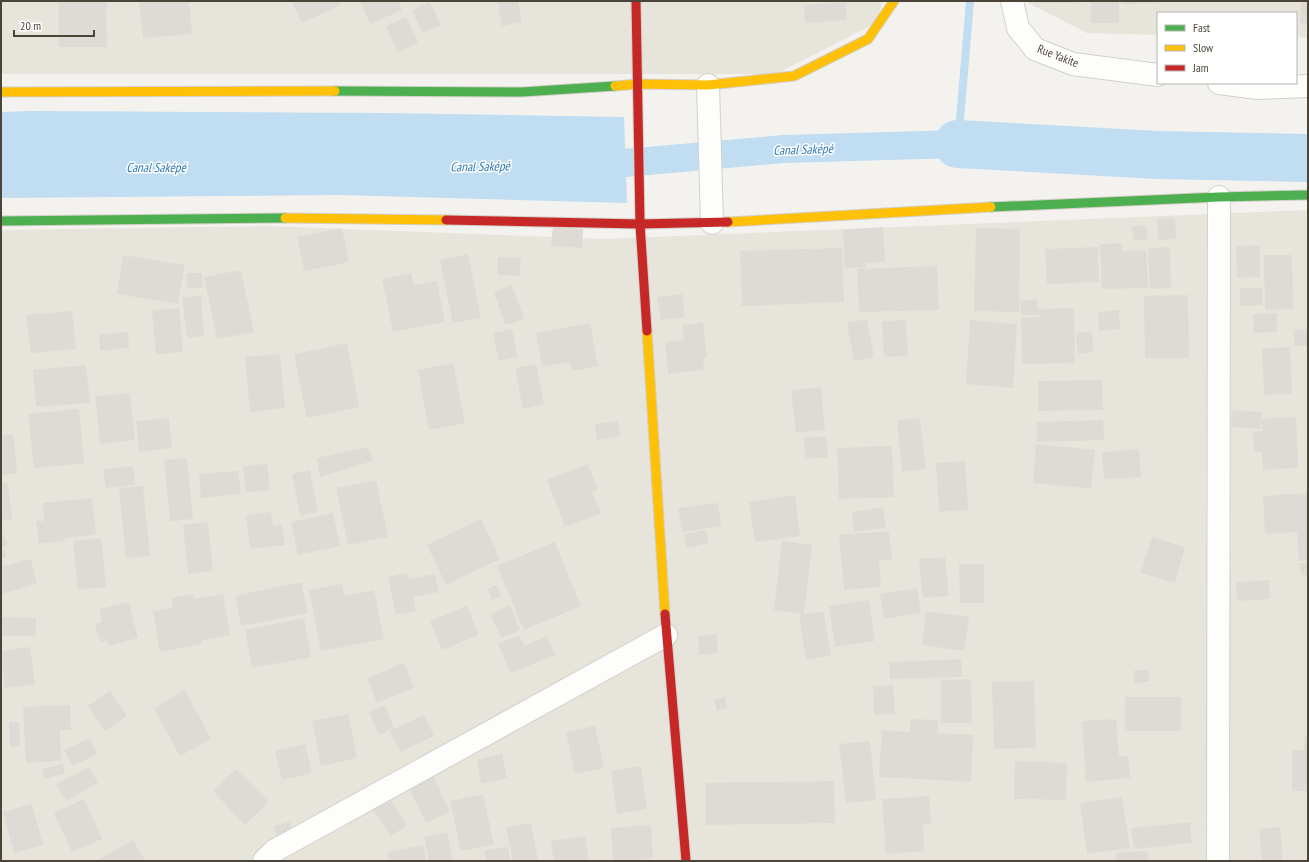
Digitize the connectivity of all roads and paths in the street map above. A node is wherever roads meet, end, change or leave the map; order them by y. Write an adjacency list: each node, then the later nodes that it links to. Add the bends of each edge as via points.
1 (636, 1): 5 (street)
2 (894, 1): 7 (street, via 868,40 794,76)
3 (1012, 1): 4 (street, Rue Yakite, via 1018,28 1035,49 1073,64)
4 (1157, 75)
5 (638, 84): 7 (street); 9 (street, via 522,92); 14 (street)
6 (1227, 84): 8 (street, via 1258,88)
7 (708, 85): 13 (street)
8 (1308, 86)
9 (1, 92)
10 (1308, 195): 11 (street)
11 (1219, 197): 13 (street); 18 (street)
12 (1, 222): 14 (street, via 255,217)
13 (712, 223): 14 (street)
14 (640, 224): 15 (street)
15 (666, 635): 16 (street, via 274,851); 17 (street)
16 (264, 861)
17 (686, 861)
18 (1218, 861)

